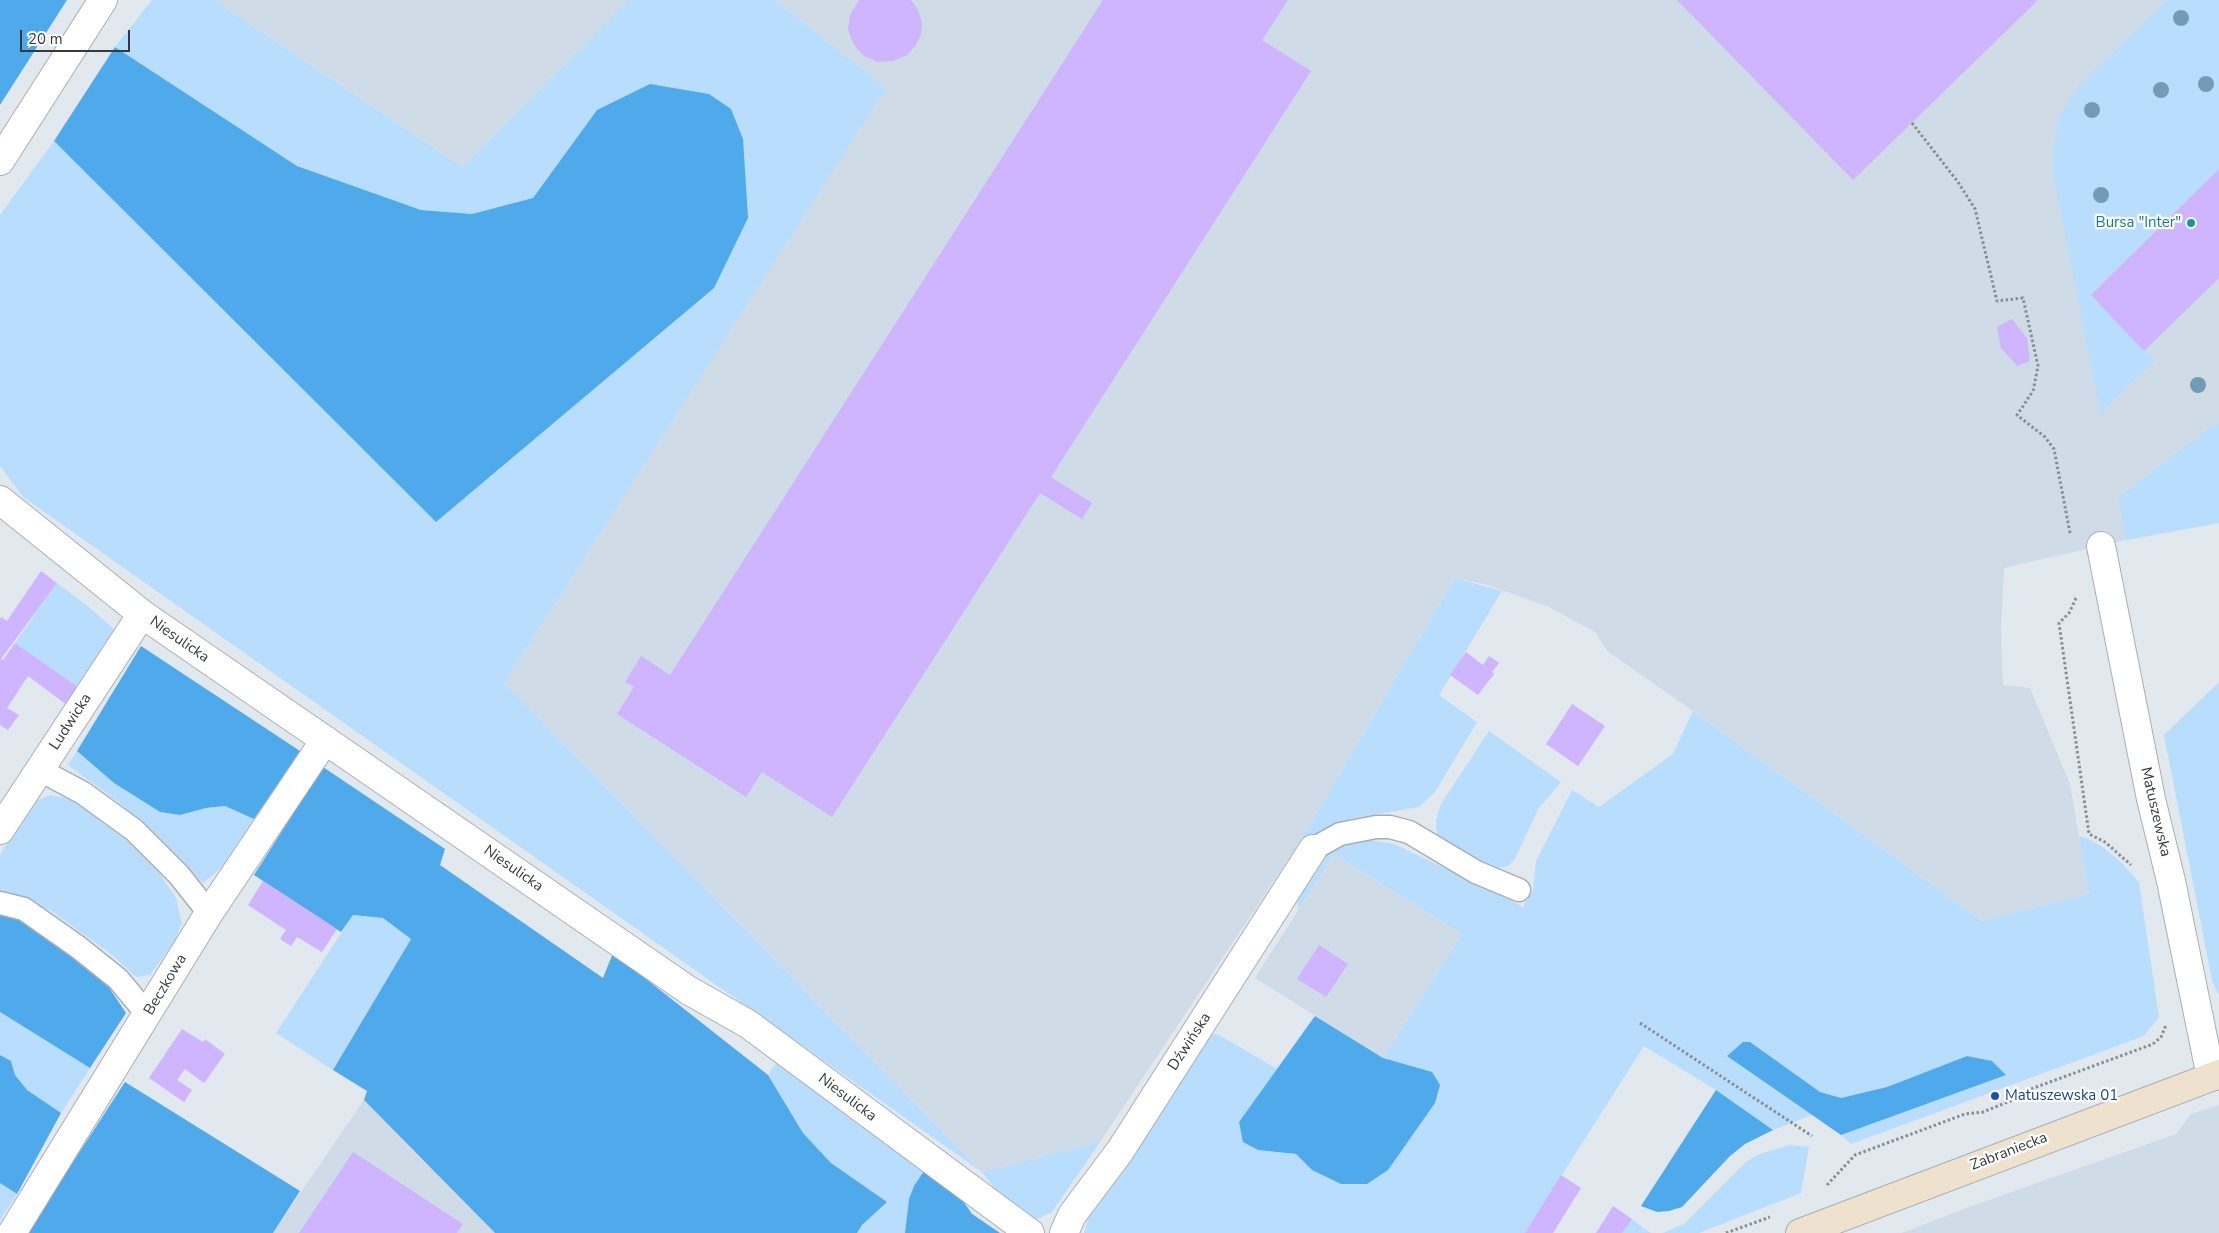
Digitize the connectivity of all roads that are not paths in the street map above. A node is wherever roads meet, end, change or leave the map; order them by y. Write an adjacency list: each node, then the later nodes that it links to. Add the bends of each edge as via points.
1 (102, 0): 2 (street)
2 (0, 161)
3 (0, 500): 5 (street, Niesulicka)
4 (2101, 546): 14 (street, Matuszewska, via 2151,799)
5 (142, 614): 6 (street, Niesulicka); 7 (street, Ludwicka)
6 (325, 740): 12 (street, Beczkowa); 16 (street, Niesulicka, via 688,990 748,1024)
7 (40, 770): 8 (street, Ludwicka); 12 (lane, via 83,793 134,830 179,875)
8 (0, 830)
9 (1313, 849): 10 (lane, via 1340,834 1390,827 1409,832 1476,872); 17 (street, Dźwińska, via 1120,1151 1072,1215)
10 (1519, 890)
11 (0, 903): 13 (lane, via 24,909 78,946 118,979)
12 (209, 913): 13 (street, Beczkowa)
13 (148, 1015): 15 (street, Beczkowa)
14 (2215, 1075): 18 (main road, Zabraniecka)
15 (12, 1233)
16 (1030, 1233)
17 (1064, 1233)
18 (1800, 1233)

